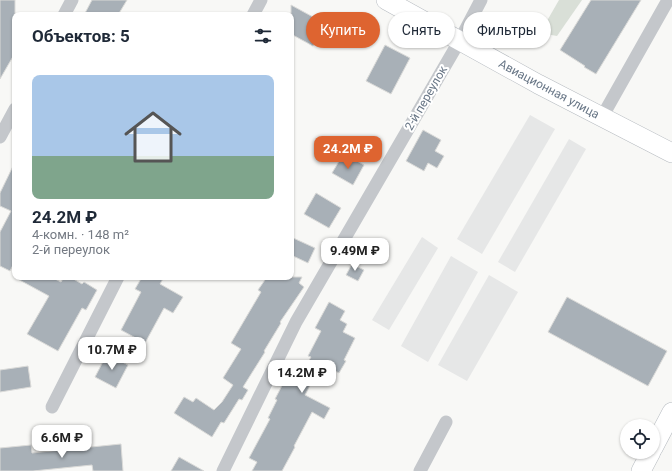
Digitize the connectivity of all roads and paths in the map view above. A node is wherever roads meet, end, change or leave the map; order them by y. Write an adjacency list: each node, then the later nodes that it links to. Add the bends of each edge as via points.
1 (72, 0): 6 (street)
2 (261, 0): 7 (street)
3 (386, 0): 8 (main road, Авиационная улица)
4 (481, 0): 8 (street, 2-й переулок)
5 (668, 0): 10 (street)
6 (66, 12)
7 (255, 12)
8 (460, 40): 10 (main road, Авиационная улица); 19 (street, 2-й переулок, via 296,322)
9 (12, 115): 11 (street)
10 (602, 117): 12 (main road, Авиационная улица)
11 (0, 137)
12 (672, 153)
13 (116, 280): 14 (street)
14 (52, 407)
15 (672, 412): 17 (main road)
16 (446, 422): 20 (street)
17 (660, 435)
18 (647, 459): 21 (main road)
19 (223, 471)
20 (420, 471)
21 (641, 471)

